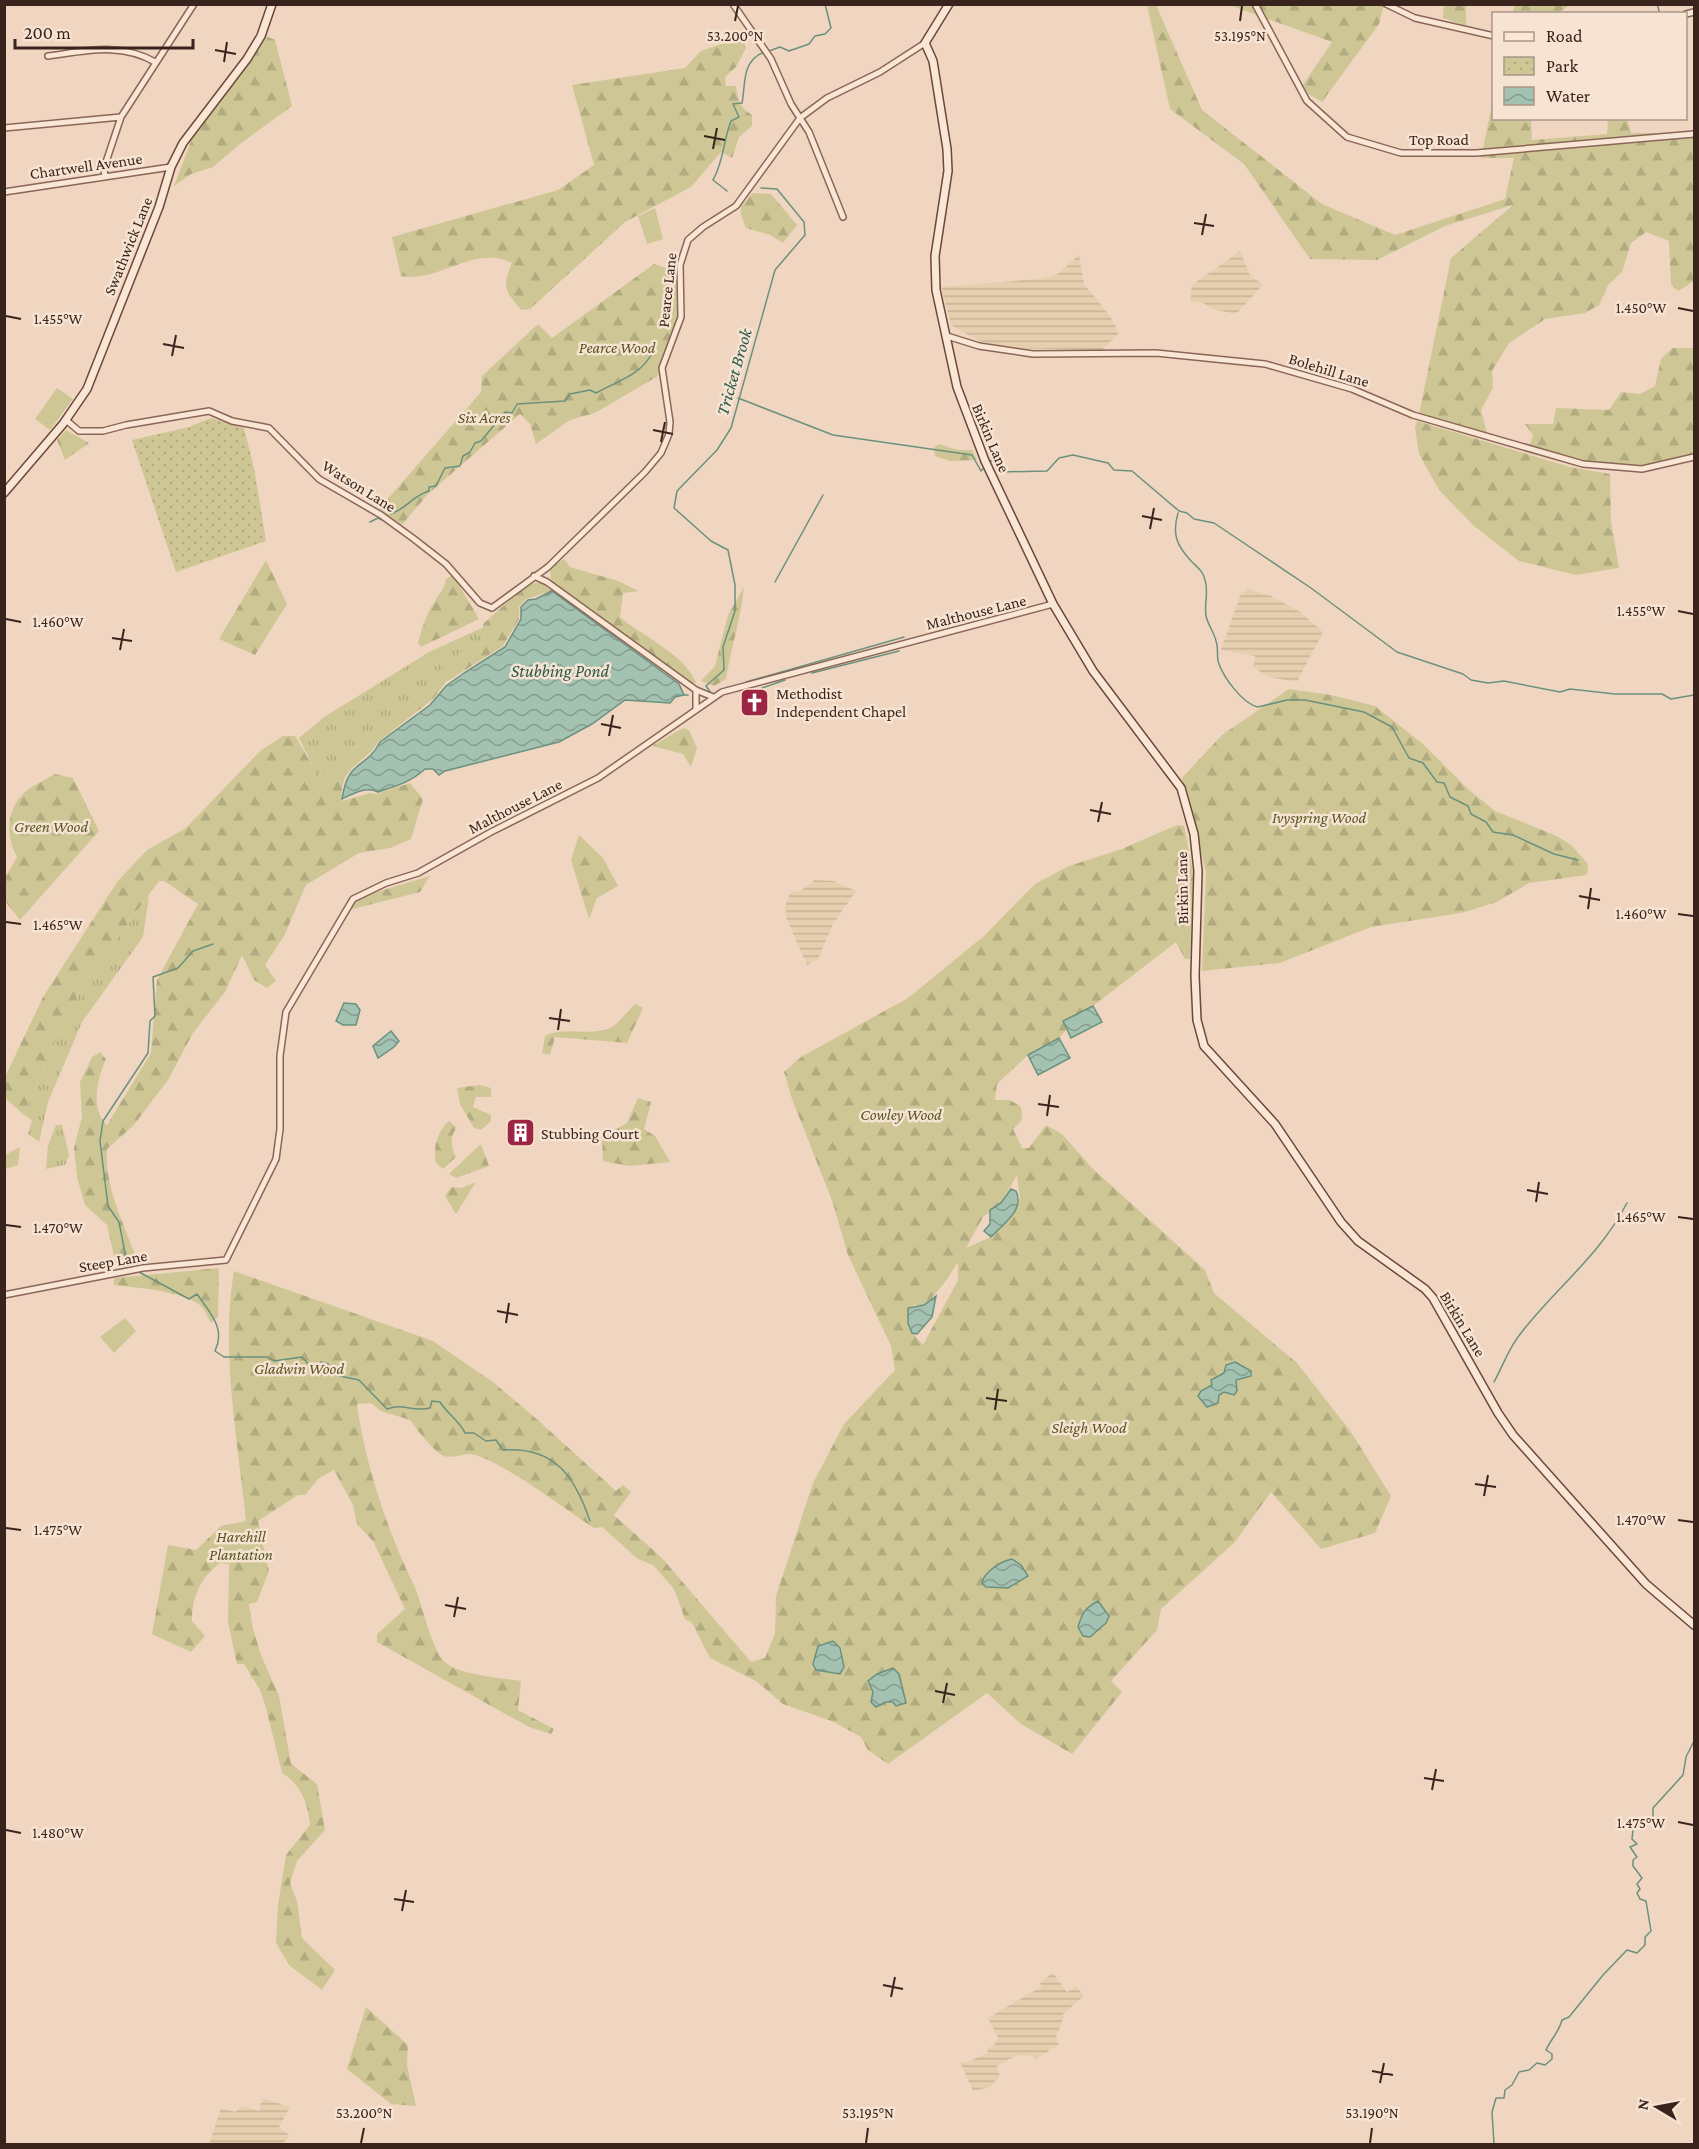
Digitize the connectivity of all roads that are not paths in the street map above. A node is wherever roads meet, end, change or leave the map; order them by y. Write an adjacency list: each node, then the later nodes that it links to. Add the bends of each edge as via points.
1 (194, 4): 10 (street)
2 (272, 4): 15 (street, Swathwick Lane, via 261,36 247,60 183,143)
3 (733, 4): 12 (street, via 771,59)
4 (949, 4): 8 (street)
5 (1255, 4): 14 (street, Top Road, via 1307,101 1347,136 1401,153 1476,153)
6 (1386, 4): 7 (street, via 1415,18)
7 (1492, 36)
8 (925, 42): 12 (street, Pearce Lane, via 880,72 827,98); 19 (street, Birkin Lane, via 933,61 947,149 948,171 935,256 936,290)
9 (48, 56): 10 (street, via 113,48 141,54)
10 (155, 62): 11 (street)
11 (121, 117): 13 (street); 16 (street, via 104,168)
12 (800, 118): 18 (street); 23 (street, Pearce Lane, via 736,206 703,227 686,245 680,265 681,317 662,368 670,422 661,453)
13 (4, 128)
14 (1695, 134)
15 (171, 167): 16 (street, Chartwell Avenue); 20 (street, Swathwick Lane, via 92,380)
16 (105, 177): 17 (street, Chartwell Avenue)
17 (4, 192)
18 (843, 217)
19 (947, 336): 21 (street, Bolehill Lane, via 980,346 1033,354 1156,353 1265,364 1352,389 1413,416 1583,464 1642,469); 26 (street, Birkin Lane, via 959,395 985,461)
20 (66, 420): 22 (street, Swathwick Lane); 24 (street, Watson Lane, via 80,431 102,431 209,411 232,421 269,428 319,479 381,515 446,564 480,603 492,608)
21 (1695, 457)
22 (4, 493)
23 (548, 567): 24 (street, Watson Lane); 25 (street)
24 (534, 576): 25 (street)
25 (547, 582): 27 (street)
26 (1053, 604): 28 (street, Malthouse Lane); 32 (street, Birkin Lane, via 1093,671 1180,788 1194,834 1198,871 1197,1020 1204,1046 1275,1124 1358,1241 1433,1298 1498,1413 1537,1464 1640,1577)
27 (696, 690): 28 (street); 29 (street)
28 (713, 697): 29 (street, Malthouse Lane)
29 (696, 710): 30 (street, Malthouse Lane, via 598,778 418,873 353,898 286,1012 276,1159)
30 (226, 1260): 31 (street, Steep Lane, via 142,1268)
31 (4, 1295)
32 (1695, 1624)

